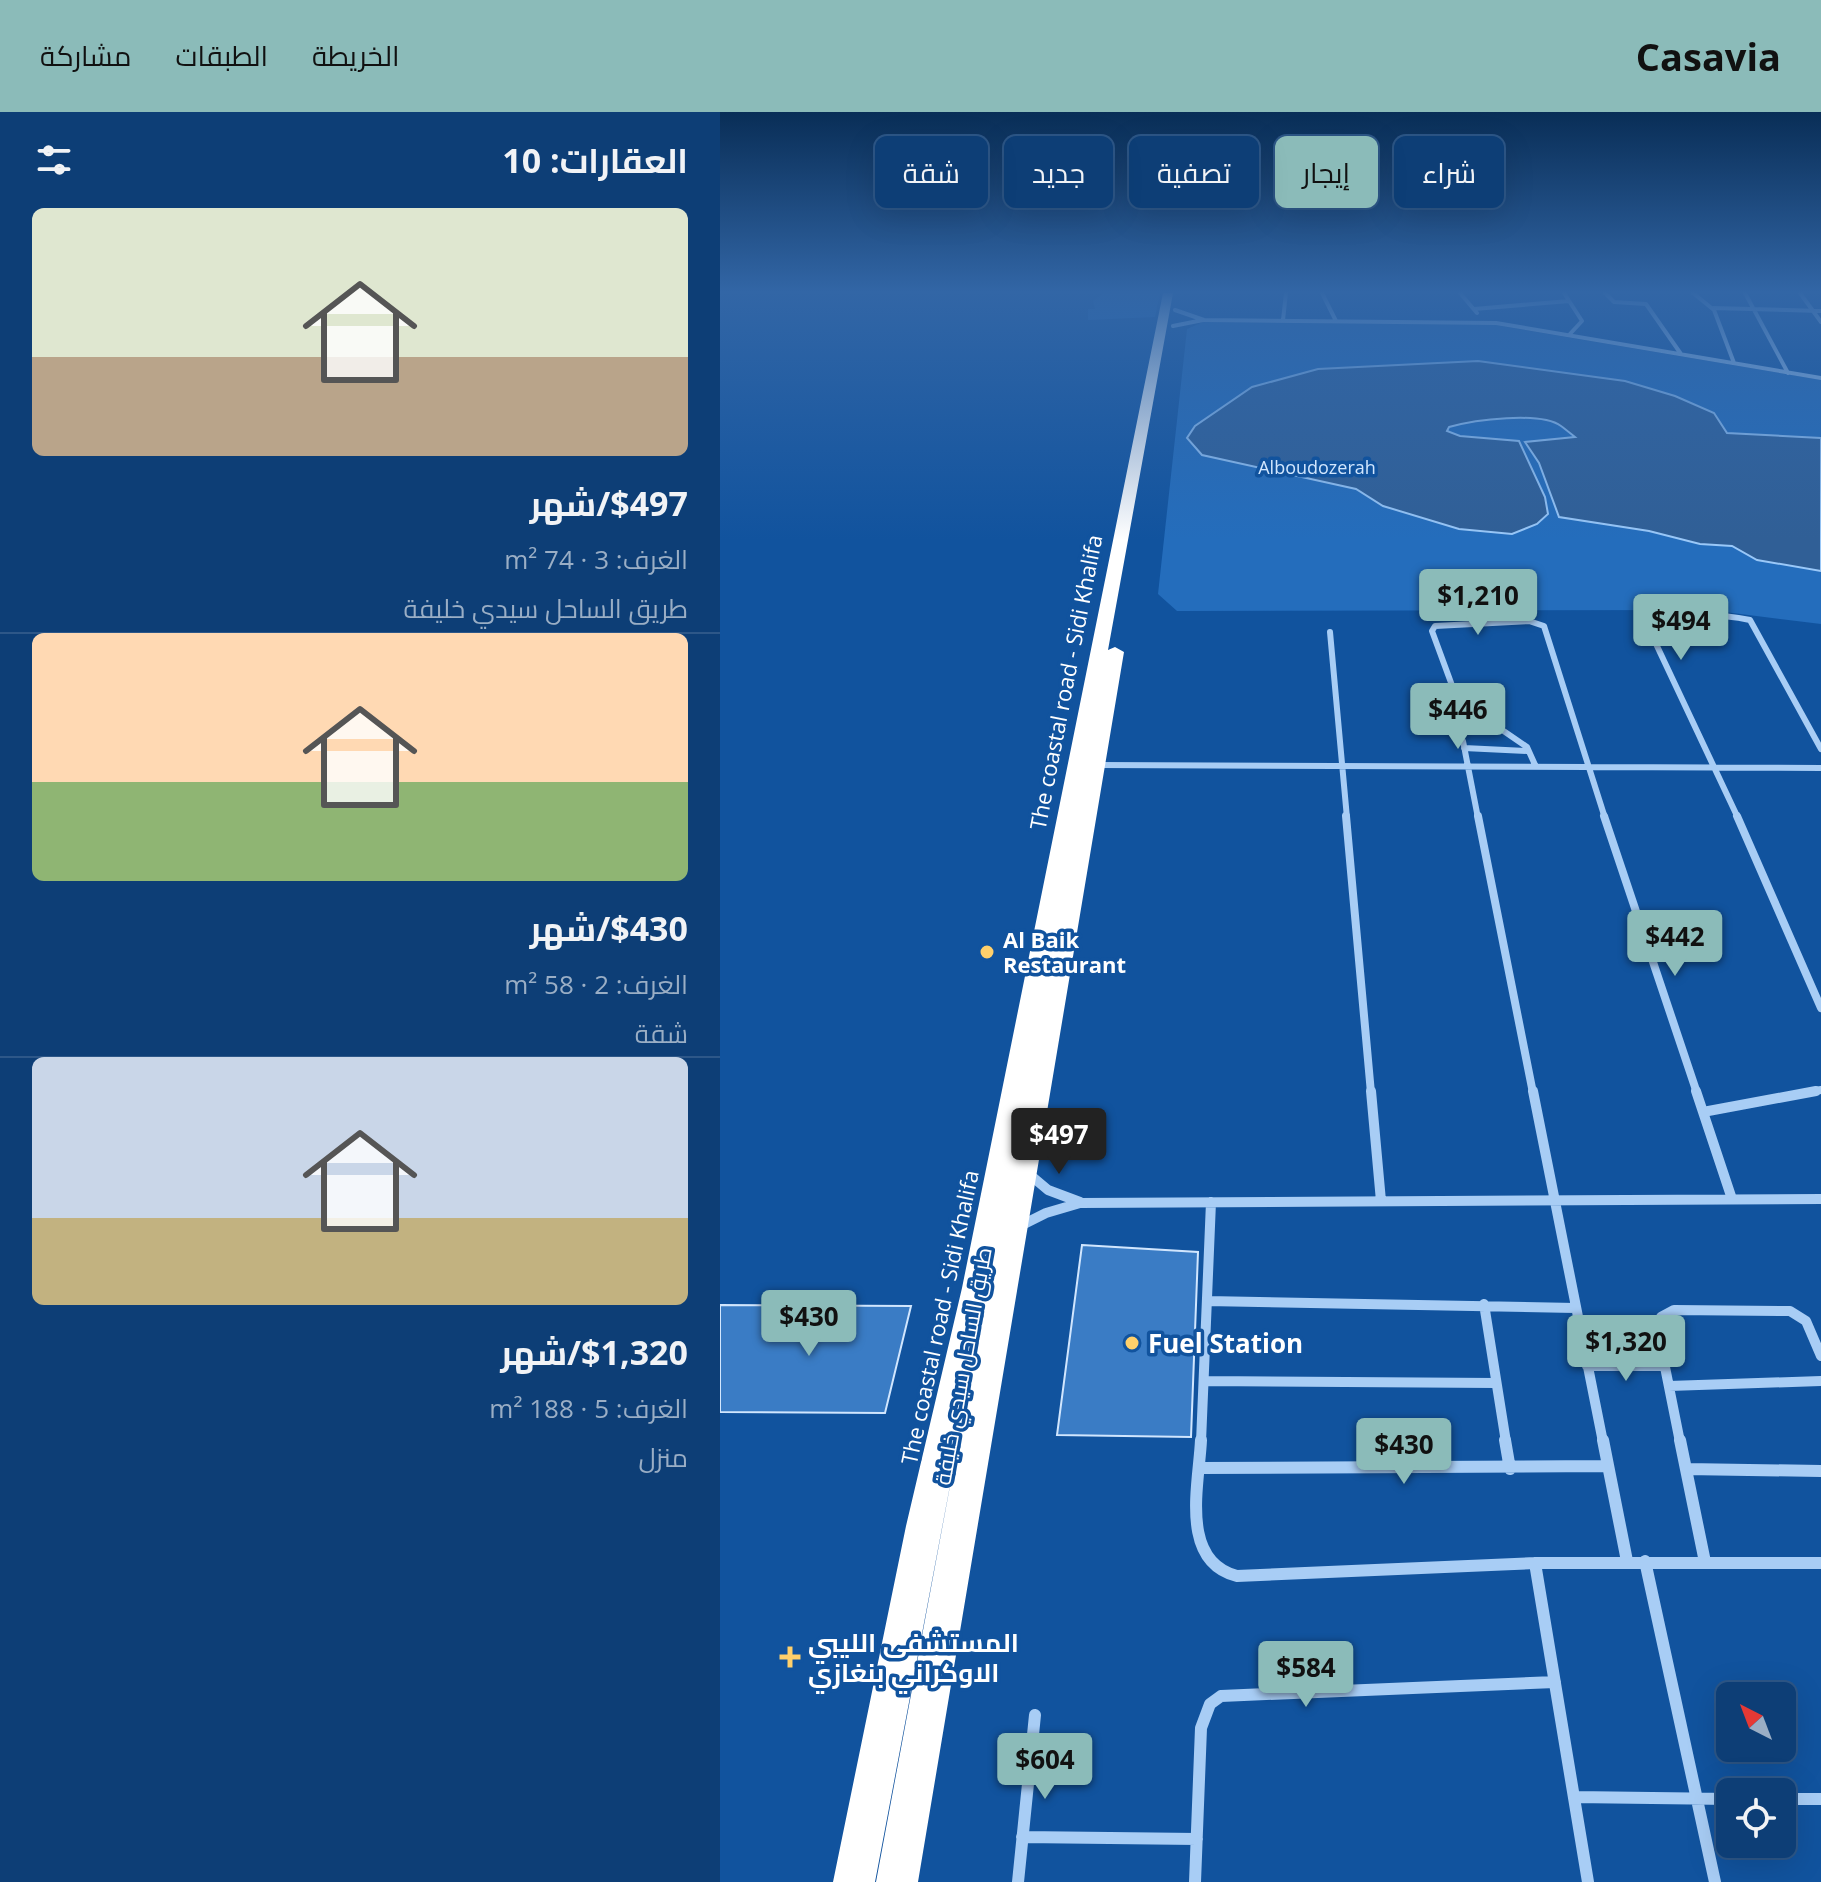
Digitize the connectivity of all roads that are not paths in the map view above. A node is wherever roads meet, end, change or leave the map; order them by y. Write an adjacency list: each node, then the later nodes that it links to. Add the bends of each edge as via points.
1 (1160, 376): 3 (highway, The coastal road - Sidi Khalifa)
2 (1330, 632): 7 (street)
3 (1099, 695): 6 (highway, طريق الساحل سيدي خليفة); 53 (highway, The coastal road - Sidi Khalifa, via 923,1526)
4 (1821, 749): 11 (street, via 1750,620 1657,622 1649,629)
5 (1531, 752): 8 (street, via 1464,744); 9 (street); 10 (street, via 1457,699 1432,631 1435,626 1543,624)
6 (1095, 765): 7 (street); 16 (highway, طريق الساحل سيدي خليفة)
7 (1342, 766): 8 (street); 19 (street)
8 (1469, 767): 9 (street); 21 (street)
9 (1536, 767): 10 (street)
10 (1588, 767): 11 (street); 15 (street)
11 (1716, 768): 12 (street); 13 (street)
12 (1821, 768)
13 (1821, 1008)
14 (1821, 1090): 15 (street)
15 (1703, 1112): 17 (street)
16 (1025, 1170): 22 (street, via 1048,1190); 23 (highway, طريق الساحل سيدي خليفة)
17 (1732, 1199): 18 (street); 21 (street)
18 (1821, 1199)
19 (1381, 1201): 20 (street); 21 (street)
20 (1211, 1202): 22 (street); 24 (street)
21 (1557, 1202): 26 (street)
22 (1080, 1203): 23 (street)
23 (1014, 1230): 54 (highway, طريق الساحل سيدي خليفة)
24 (1207, 1301): 25 (street); 30 (street)
25 (1484, 1304): 26 (street); 32 (street)
26 (1575, 1308): 28 (street)
27 (1821, 1356): 29 (street, via 1806,1321 1790,1311 1674,1310 1658,1324)
28 (1587, 1366): 29 (street); 34 (street)
29 (1665, 1366): 33 (street)
30 (1204, 1381): 32 (street); 35 (street)
31 (1821, 1381): 33 (street)
32 (1496, 1383): 36 (street)
33 (1669, 1386): 37 (street)
34 (1608, 1466): 36 (street); 39 (street)
35 (1200, 1468): 36 (street); 42 (street, via 1201,1552 1228,1576)
36 (1510, 1469)
37 (1686, 1469): 38 (street); 41 (street)
38 (1821, 1471)
39 (1627, 1561): 40 (street); 42 (street)
40 (1645, 1561): 41 (street); 50 (street)
41 (1705, 1562): 43 (street)
42 (1535, 1563): 44 (street)
43 (1821, 1563)
44 (1555, 1682): 46 (street); 52 (street, via 1221,1696 1210,1704 1201,1728)
45 (1035, 1715): 51 (street)
46 (1574, 1797): 50 (street); 57 (street)
47 (1716, 1799): 50 (street)
48 (1796, 1799): 49 (street)
49 (1821, 1799)
50 (1697, 1800): 58 (street)
51 (1022, 1837): 52 (street); 55 (street)
52 (1197, 1839): 56 (street)
53 (854, 1882)
54 (897, 1882)
55 (1018, 1882)
56 (1195, 1882)
57 (1588, 1882)
58 (1715, 1882)

